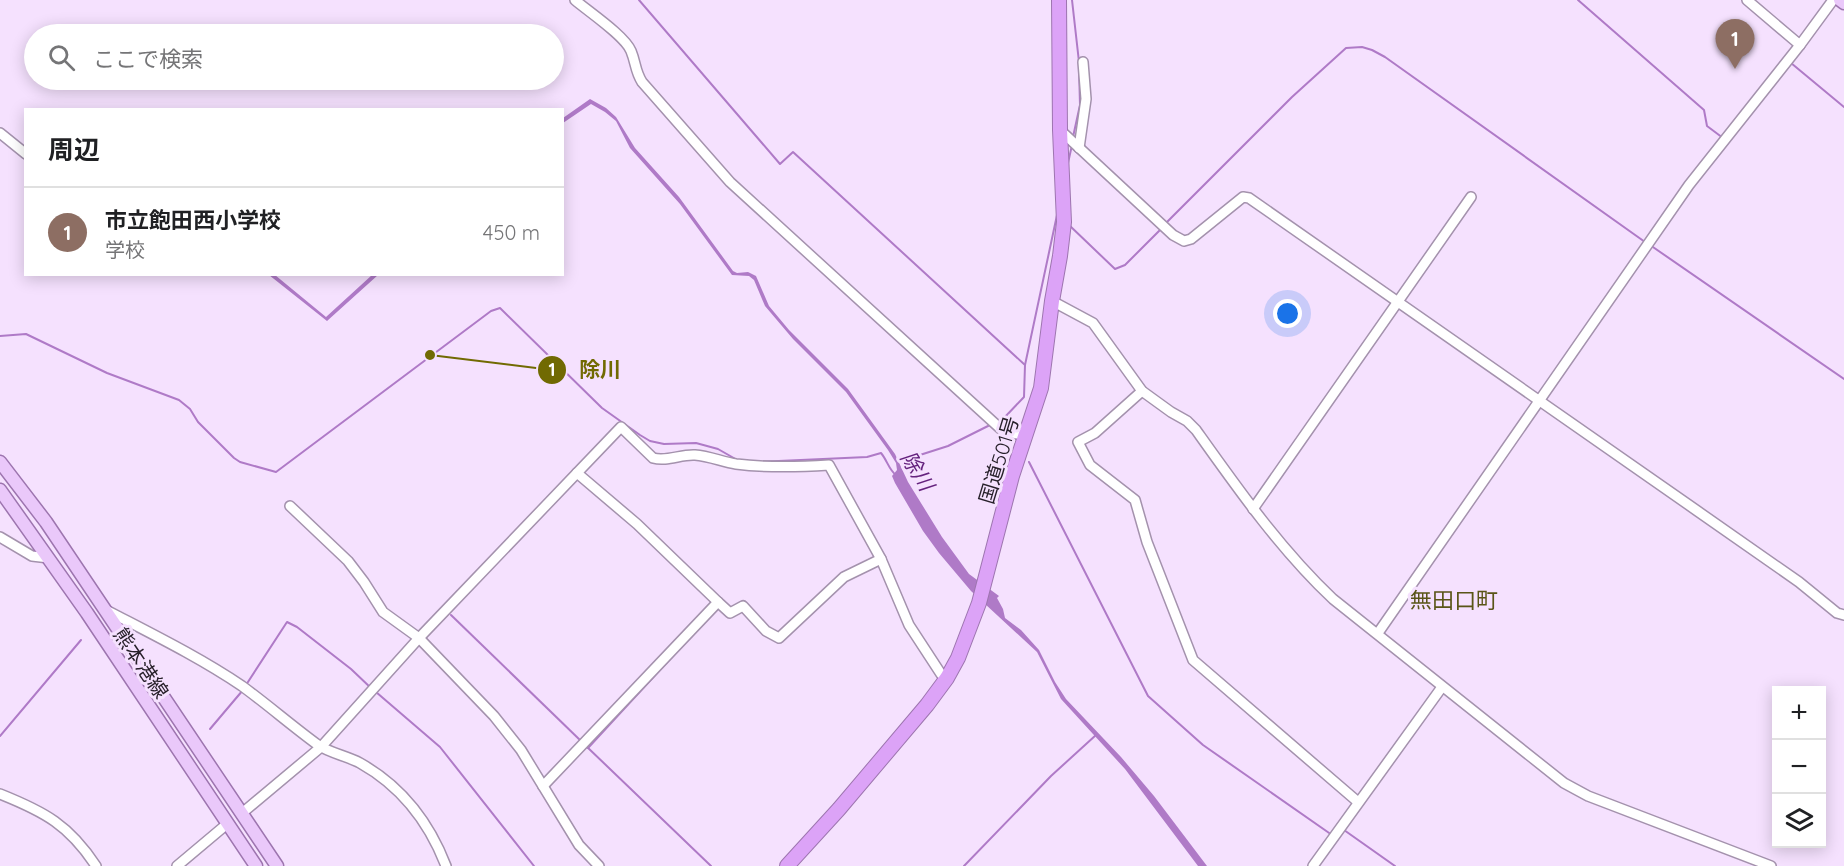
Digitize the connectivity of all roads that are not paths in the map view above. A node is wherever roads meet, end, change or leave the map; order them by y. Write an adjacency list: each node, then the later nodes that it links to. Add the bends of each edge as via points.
1 (575, 0): 16 (street, via 625,42 642,82 730,182 1003,431)
2 (1059, 0): 7 (highway, 国道501号)
3 (1748, 0): 5 (street)
4 (1833, 0): 5 (street)
5 (1800, 45): 15 (street, via 1689,185)
6 (1083, 62): 9 (street, via 1086,99)
7 (1060, 130): 9 (street); 12 (highway, 国道501号, via 1064,222)
8 (0, 133): 10 (street)
9 (1079, 148): 13 (street, via 1184,241 1243,197 1249,198)
10 (24, 152)
11 (1471, 197): 13 (street)
12 (1052, 301): 14 (street, via 1093,323); 16 (highway, 国道501号, via 1041,388)
13 (1397, 302): 15 (street); 21 (street)
14 (1142, 391): 21 (street, via 1196,430); 35 (street, via 1095,433 1078,442 1090,465 1135,500 1147,542 1193,660)
15 (1538, 401): 27 (street); 28 (street)
16 (1026, 436): 30 (highway, 国道501号, via 979,603)
17 (0, 462): 26 (main road, 熊本港線)
18 (577, 473): 24 (street, via 621,427 659,460 695,455 758,466 829,465); 25 (street); 29 (street)
19 (0, 490): 23 (main road, 熊本港線)
20 (290, 506): 29 (street, via 348,561 383,612)
21 (1253, 509): 28 (street, via 1309,576)
22 (0, 537): 23 (street, via 32,556)
23 (49, 558): 37 (main road, 熊本港線)
24 (880, 559): 25 (street, via 844,577 779,638 766,631 743,606 730,613); 30 (street, via 909,625)
25 (718, 602): 33 (street)
26 (106, 610): 32 (street, via 242,686); 36 (main road, 熊本港線)
27 (1844, 615)
28 (1378, 633): 31 (street)
29 (419, 638): 32 (street); 33 (street, via 494,716)
30 (947, 678): 44 (highway, 国道501号, via 905,732)
31 (1442, 687): 35 (street); 46 (street, via 1564,783 1588,796)
32 (321, 747): 36 (street); 42 (street, via 382,775 425,823)
33 (543, 786): 43 (street, via 579,844)
34 (0, 794): 38 (street, via 68,830)
35 (1358, 802): 45 (street)
36 (241, 814): 41 (main road, 熊本港線)
37 (227, 824): 39 (street); 40 (main road, 熊本港線)
38 (96, 866)
39 (177, 866)
40 (256, 866)
41 (277, 866)
42 (446, 866)
43 (599, 866)
44 (787, 866)
45 (1313, 866)
46 (1771, 866)

